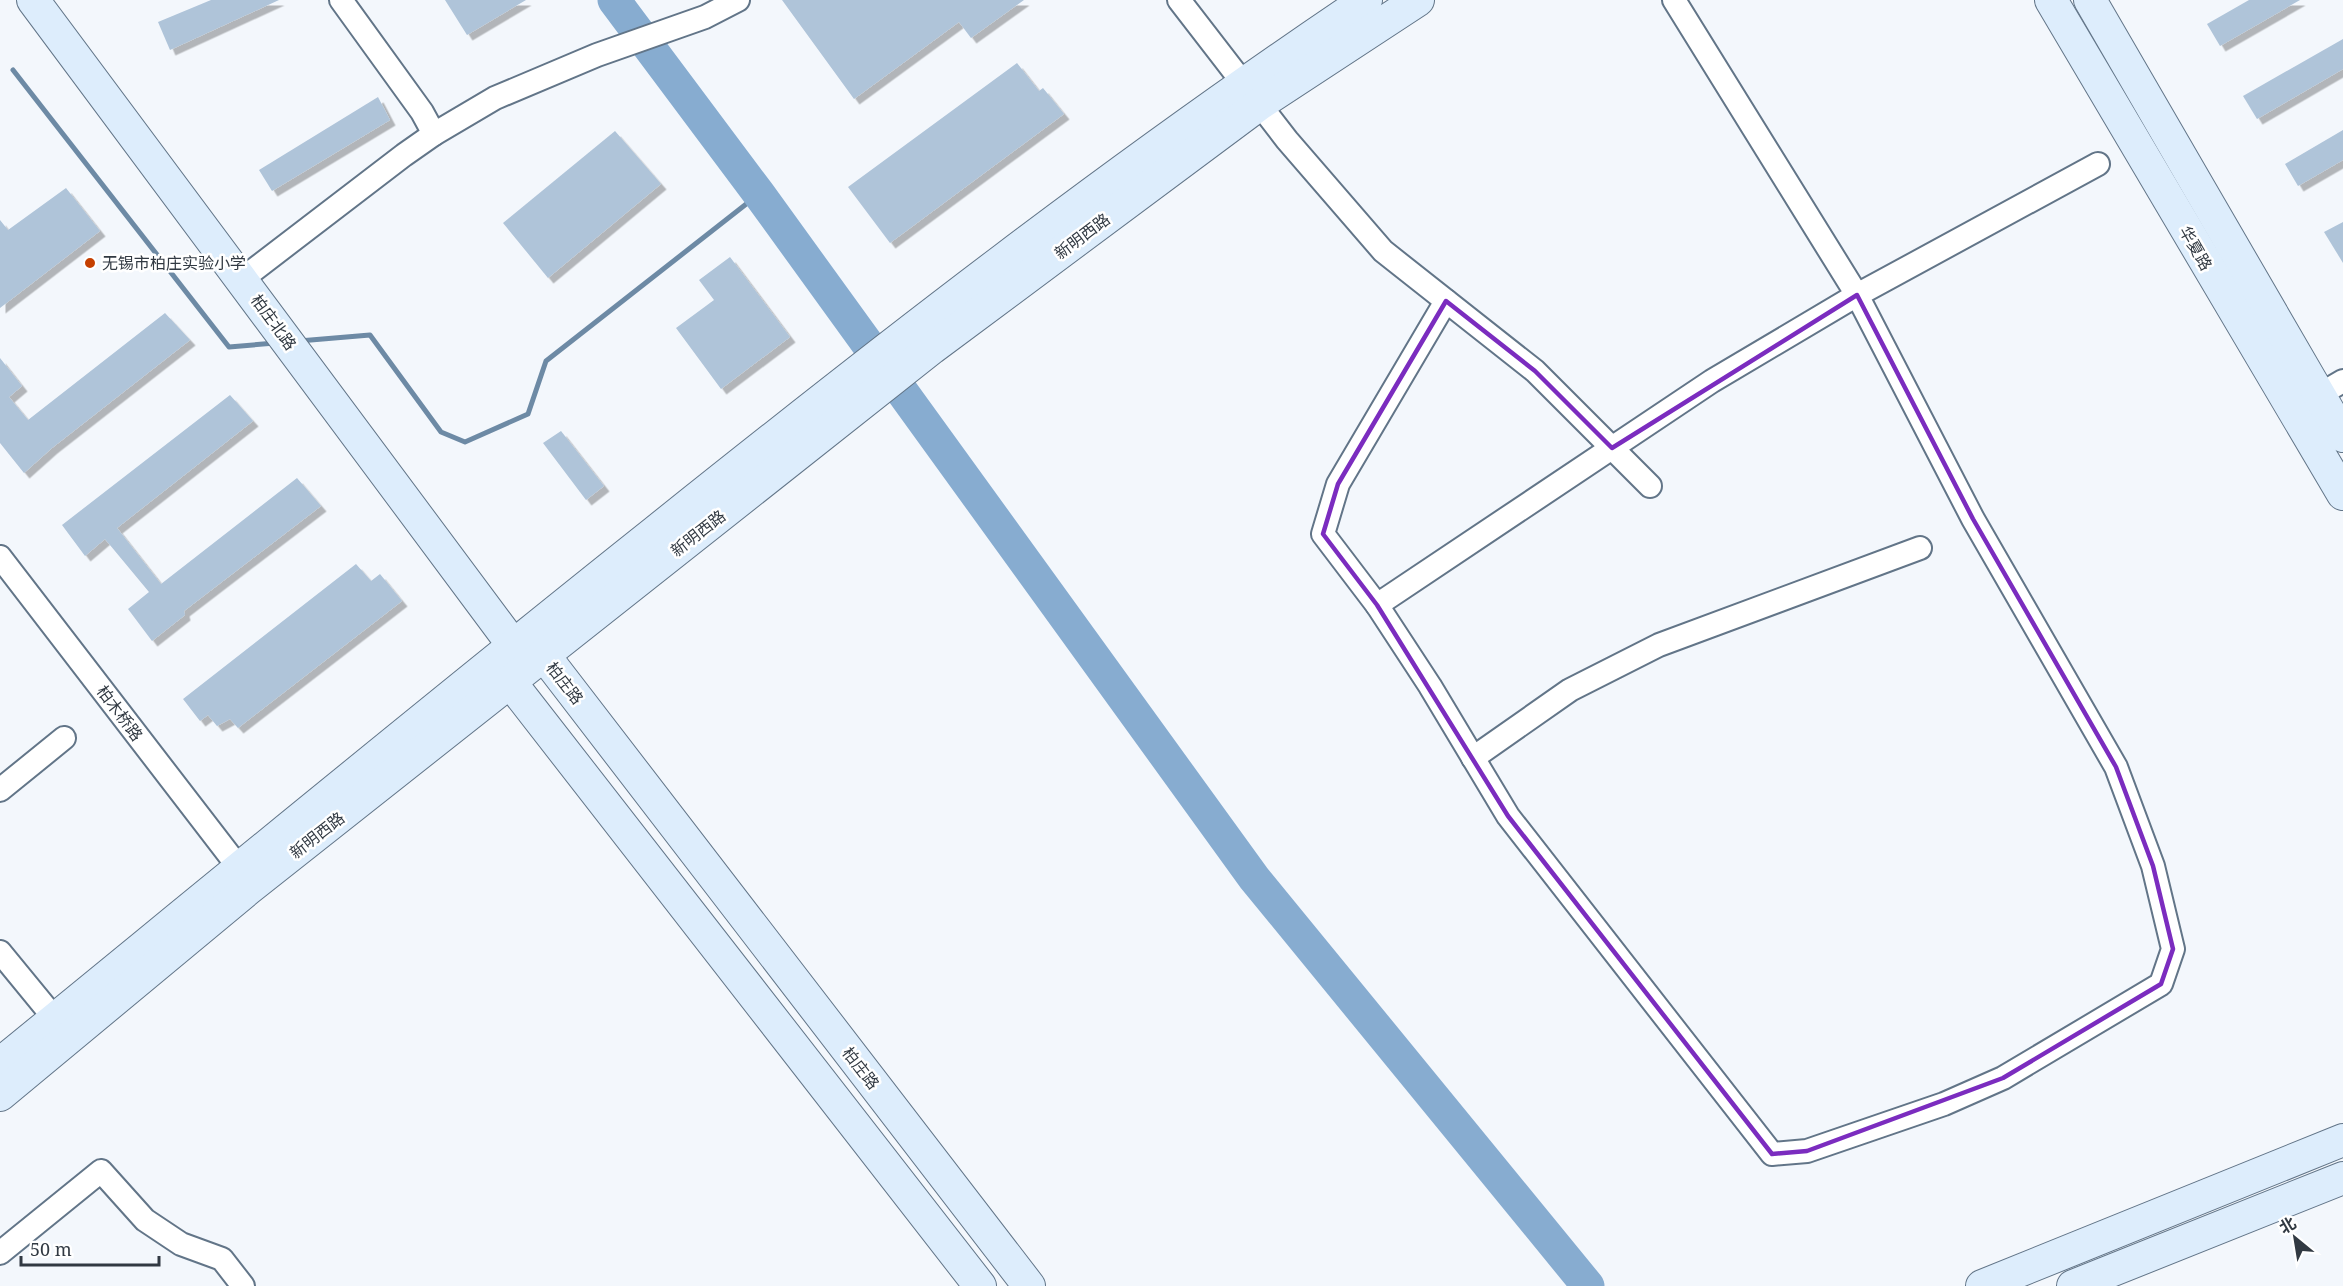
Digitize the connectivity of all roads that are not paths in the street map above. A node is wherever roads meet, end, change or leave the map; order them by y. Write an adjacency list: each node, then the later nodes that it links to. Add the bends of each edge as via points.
1 (33, 0): 13 (street, 柏庄北路)
2 (340, 0): 11 (street)
3 (738, 0): 11 (street, via 705,17 597,55 495,98)
4 (1179, 0): 10 (street)
5 (1366, 0): 10 (street, 新明西路)
6 (1418, 0): 10 (street, 新明西路)
7 (1674, 0): 14 (street)
8 (2051, 0): 18 (street, 华夏路)
9 (2090, 0): 16 (street, 华夏路)
10 (1252, 93): 15 (street, via 1287,140 1383,251); 17 (street, 新明西路)
11 (434, 134): 13 (street)
12 (2098, 164): 14 (street)
13 (242, 279): 26 (street, 柏庄北路)
14 (1857, 295): 20 (street, via 1712,381); 30 (street, via 1973,519 2116,767 2153,866 2173,949 2161,984 1983,1087 1807,1151 1772,1154 1508,816)
15 (1446, 301): 20 (street, via 1535,371); 25 (street, via 1338,484 1323,534)
16 (2331, 388): 18 (street); 19 (street, 华夏路)
17 (854, 392): 26 (street, 新明西路); 27 (street, 新明西路)
18 (2292, 411): 22 (street, 华夏路)
19 (2343, 436)
20 (1612, 448): 21 (street); 25 (street)
21 (1650, 486)
22 (2343, 494)
23 (1920, 548): 30 (street, via 1659,645 1570,690)
24 (0, 556): 32 (street, 柏木桥路)
25 (1377, 605): 30 (street)
26 (513, 645): 27 (street, 柏庄路); 28 (street); 32 (street, 新明西路)
27 (543, 654): 28 (street, 新明西路); 42 (street, 柏庄路)
28 (511, 683): 36 (street, 新明西路, via 248,889); 41 (street)
29 (64, 738): 31 (street)
30 (1473, 758)
31 (0, 790)
32 (240, 869): 34 (street, 新明西路)
33 (0, 952): 34 (street)
34 (55, 1019): 35 (street, 新明西路)
35 (0, 1064)
36 (0, 1095)
37 (2343, 1140): 43 (street)
38 (2343, 1178): 44 (street)
39 (0, 1253): 40 (street, via 100,1171 145,1220 181,1244 222,1259)
40 (243, 1286)
41 (981, 1286)
42 (1029, 1286)
43 (1982, 1286)
44 (2073, 1286)

